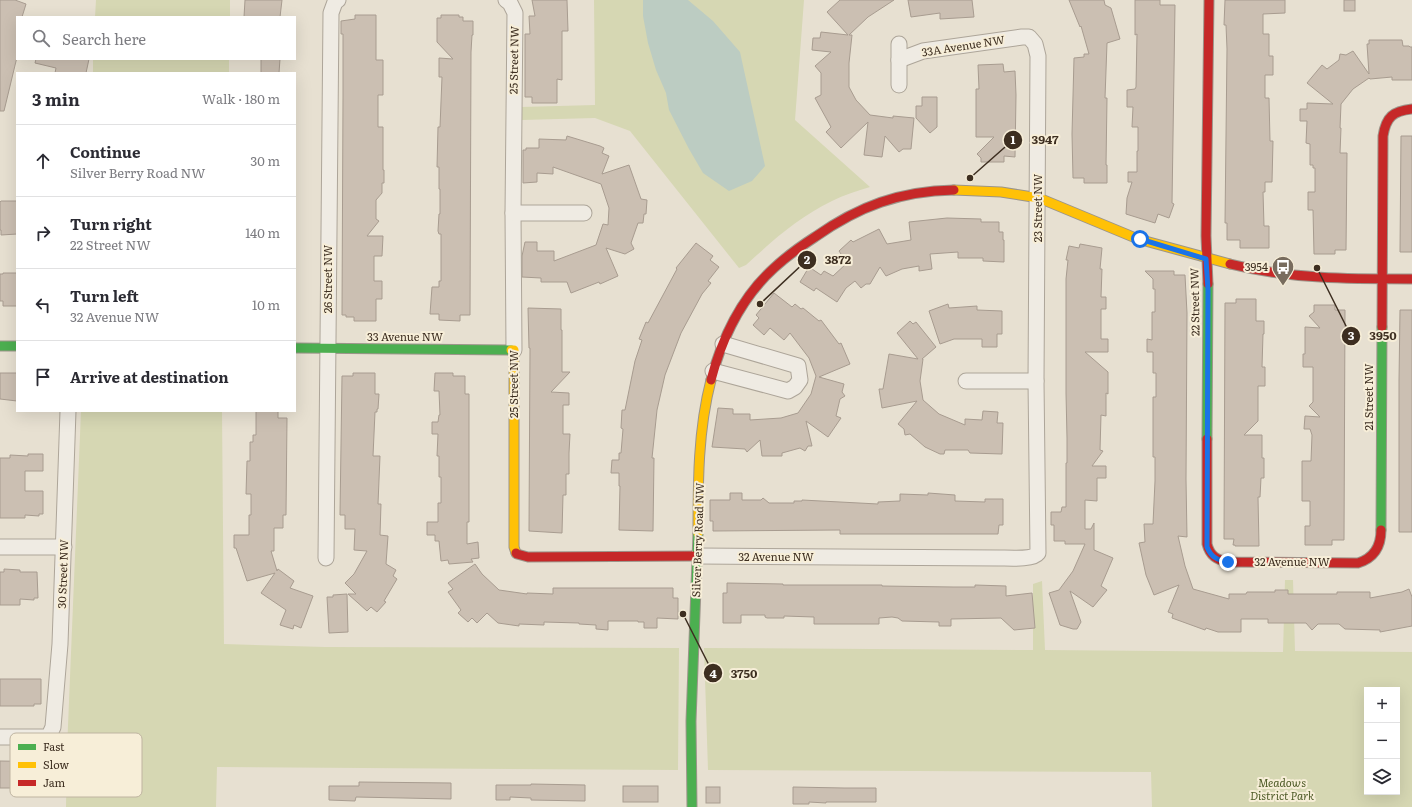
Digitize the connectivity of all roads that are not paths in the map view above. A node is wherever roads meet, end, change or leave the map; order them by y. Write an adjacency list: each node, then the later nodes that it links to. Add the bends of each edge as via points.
1 (1209, 0): 12 (street, 22 Street NW)
2 (336, 1): 19 (street, 26 Street NW, via 330,13)
3 (508, 2): 10 (street, 25 Street NW, via 515,13)
4 (1029, 37): 6 (street, 33A Avenue NW, via 923,51); 9 (street, 23 Street NW, via 1035,44 1038,56)
5 (899, 44): 6 (street)
6 (899, 60): 7 (street)
7 (899, 85)
8 (1412, 109): 13 (street, 21 Street NW, via 1400,110 1389,117 1384,129)
9 (1038, 198): 12 (street, Silver Berry Road NW, via 1140,239); 15 (street, Silver Berry Road NW, via 990,191 938,190 895,197 856,211 822,231 780,263 747,300); 23 (street, 23 Street NW)
10 (513, 213): 11 (street); 20 (street, 25 Street NW)
11 (584, 213)
12 (1206, 259): 13 (street, Silver Berry Road NW, via 1250,270 1296,276); 28 (street, 22 Street NW, via 1207,547)
13 (1382, 279): 14 (street, Silver Berry Road NW); 31 (street, 21 Street NW, via 1381,536 1379,547)
14 (1412, 279)
15 (723, 344): 21 (street, Silver Berry Road NW); 21 (street, via 798,366 800,380 796,387 788,391)
16 (0, 346): 17 (street)
17 (16, 346)
18 (296, 348): 19 (street, 33 Avenue NW)
19 (328, 348): 20 (street, 33 Avenue NW); 32 (street, 26 Street NW)
20 (514, 350): 27 (street, 25 Street NW, via 514,547)
21 (713, 371): 29 (street, Silver Berry Road NW, via 703,420 700,457)
22 (966, 381): 23 (street)
23 (1036, 381): 30 (street, 23 Street NW, via 1039,549)
24 (68, 412): 26 (street, 30 Street NW)
25 (0, 547): 26 (street)
26 (64, 548): 33 (street, 30 Street NW, via 60,644 53,727)
27 (517, 554): 29 (street, 32 Avenue NW, via 528,557)
28 (1212, 555): 31 (street, 32 Avenue NW, via 1220,561 1228,562 1358,563)
29 (698, 556): 30 (street, 32 Avenue NW); 36 (street, Silver Berry Road NW, via 690,748)
30 (1035, 556)
31 (1373, 556)
32 (326, 558)
33 (50, 733)
34 (0, 737): 35 (street, 30 Street NW)
35 (10, 737)
36 (692, 807)

